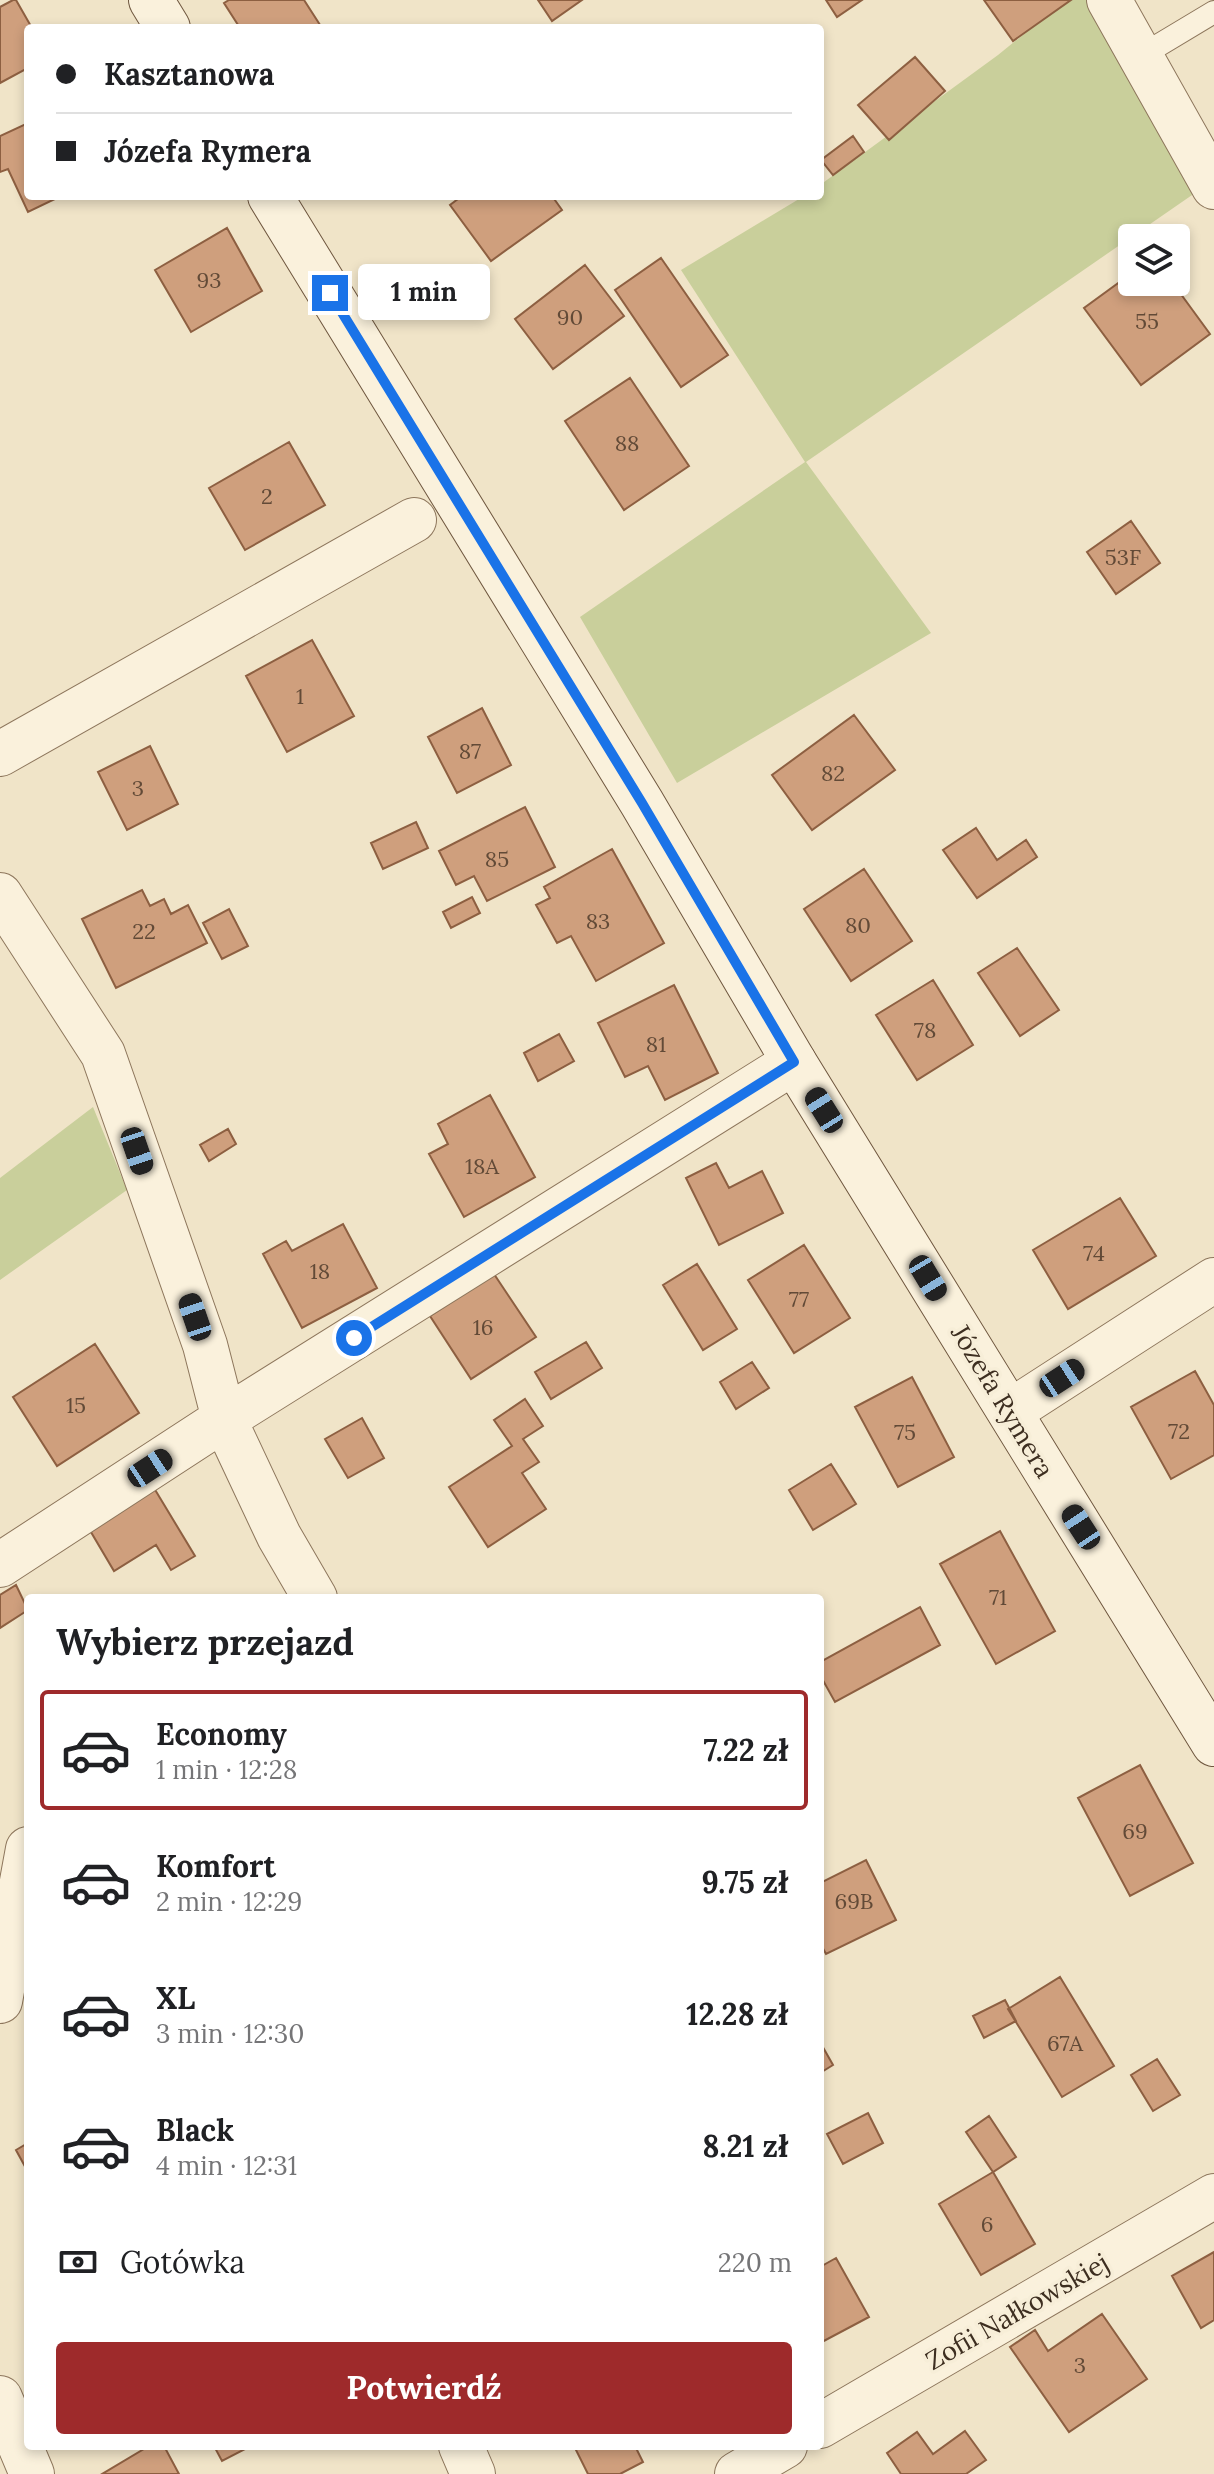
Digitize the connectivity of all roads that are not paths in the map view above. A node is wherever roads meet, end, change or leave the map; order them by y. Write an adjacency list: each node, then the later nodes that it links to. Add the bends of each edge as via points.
1 (151, 0): 4 (street)
2 (1109, 0): 5 (street)
3 (1214, 12): 5 (lane)
4 (166, 24)
5 (1139, 57): 6 (street)
6 (1214, 187)
7 (272, 200): 11 (street, Józefa Rymera, via 642,803)
8 (414, 520): 9 (street)
9 (0, 754)
10 (0, 895): 14 (street, via 103,1054 205,1345)
11 (794, 1062): 13 (street, Józefa Rymera); 14 (street)
12 (1214, 1280): 13 (street)
13 (1011, 1411): 17 (street, Józefa Rymera)
14 (224, 1419): 15 (street); 16 (street)
15 (0, 1565)
16 (303, 1594)
17 (1214, 1744)
18 (24, 1871): 19 (street)
19 (0, 2001)
20 (1214, 2196): 22 (street, Zofii Nałkowskiej)
21 (0, 2398): 25 (street)
22 (824, 2424)
23 (463, 2450): 26 (street)
24 (778, 2450): 27 (street)
25 (32, 2474)
26 (473, 2474)
27 (737, 2474)

